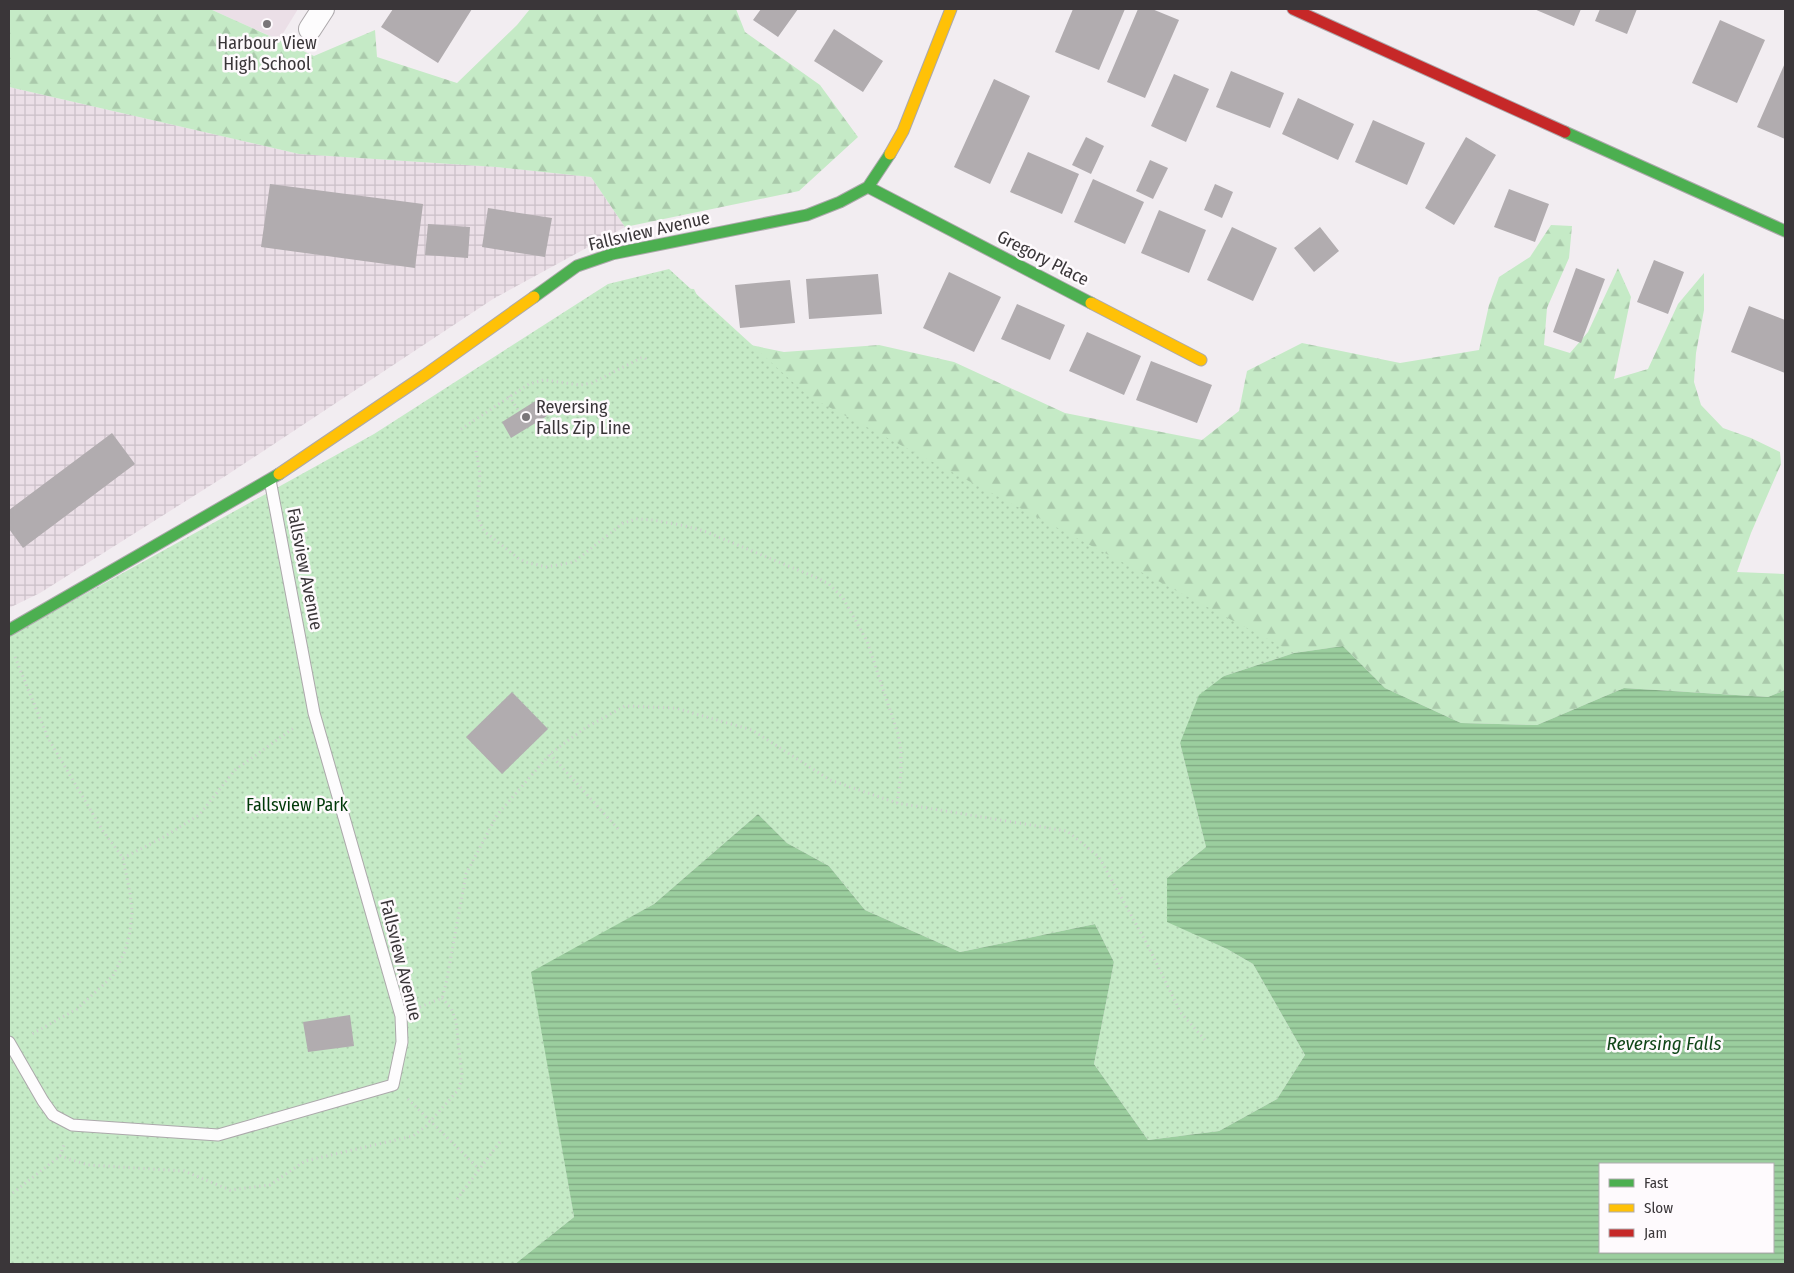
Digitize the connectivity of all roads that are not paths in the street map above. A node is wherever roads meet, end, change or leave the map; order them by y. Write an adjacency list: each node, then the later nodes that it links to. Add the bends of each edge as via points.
1 (323, 9): 4 (street)
2 (952, 9): 5 (street, Fallsview Avenue, via 903,131)
3 (1293, 9): 6 (street)
4 (310, 30)
5 (868, 188): 7 (street, Gregory Place); 8 (street, Fallsview Avenue, via 807,215 612,254 577,266)
6 (1785, 231)
7 (1201, 360)
8 (270, 480): 9 (street, Fallsview Avenue); 10 (lane, Fallsview Avenue, via 314,713 401,1016 402,1042 393,1085 218,1135 72,1125 53,1115 42,1101)
9 (9, 630)
10 (10, 1044)

